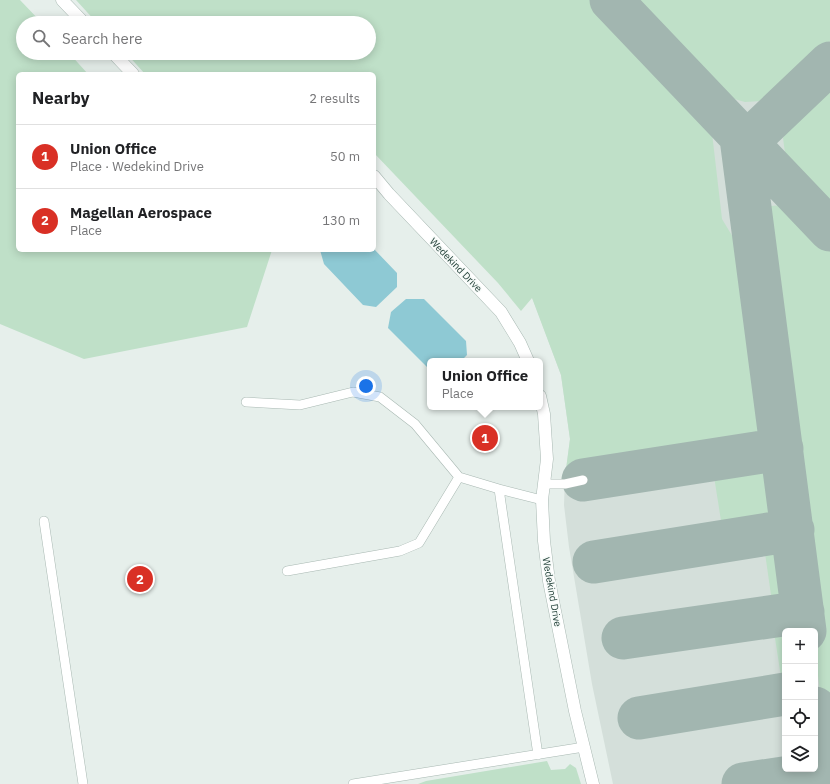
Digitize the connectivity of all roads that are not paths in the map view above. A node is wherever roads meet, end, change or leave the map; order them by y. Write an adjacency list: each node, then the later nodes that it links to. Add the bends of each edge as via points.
1 (62, 0): 2 (street)
2 (77, 16)
3 (120, 60): 4 (street)
4 (131, 72)
5 (376, 178): 6 (street, Wedekind Drive, via 501,312)
6 (527, 358)
7 (246, 402): 9 (lane, via 300,405 353,392 380,397 415,424)
8 (543, 410): 11 (street, Wedekind Drive, via 547,459)
9 (459, 477): 12 (lane); 15 (lane, via 419,542 400,551)
10 (583, 480): 11 (lane, via 565,484)
11 (544, 484): 13 (street, Wedekind Drive)
12 (499, 489): 13 (lane); 17 (lane)
13 (542, 500): 16 (street, Wedekind Drive, via 549,581)
14 (44, 521): 18 (lane)
15 (287, 571)
16 (584, 747): 17 (lane); 20 (street, Wedekind Drive)
17 (538, 754): 19 (lane)
18 (84, 784)
19 (353, 784)
20 (593, 784)

